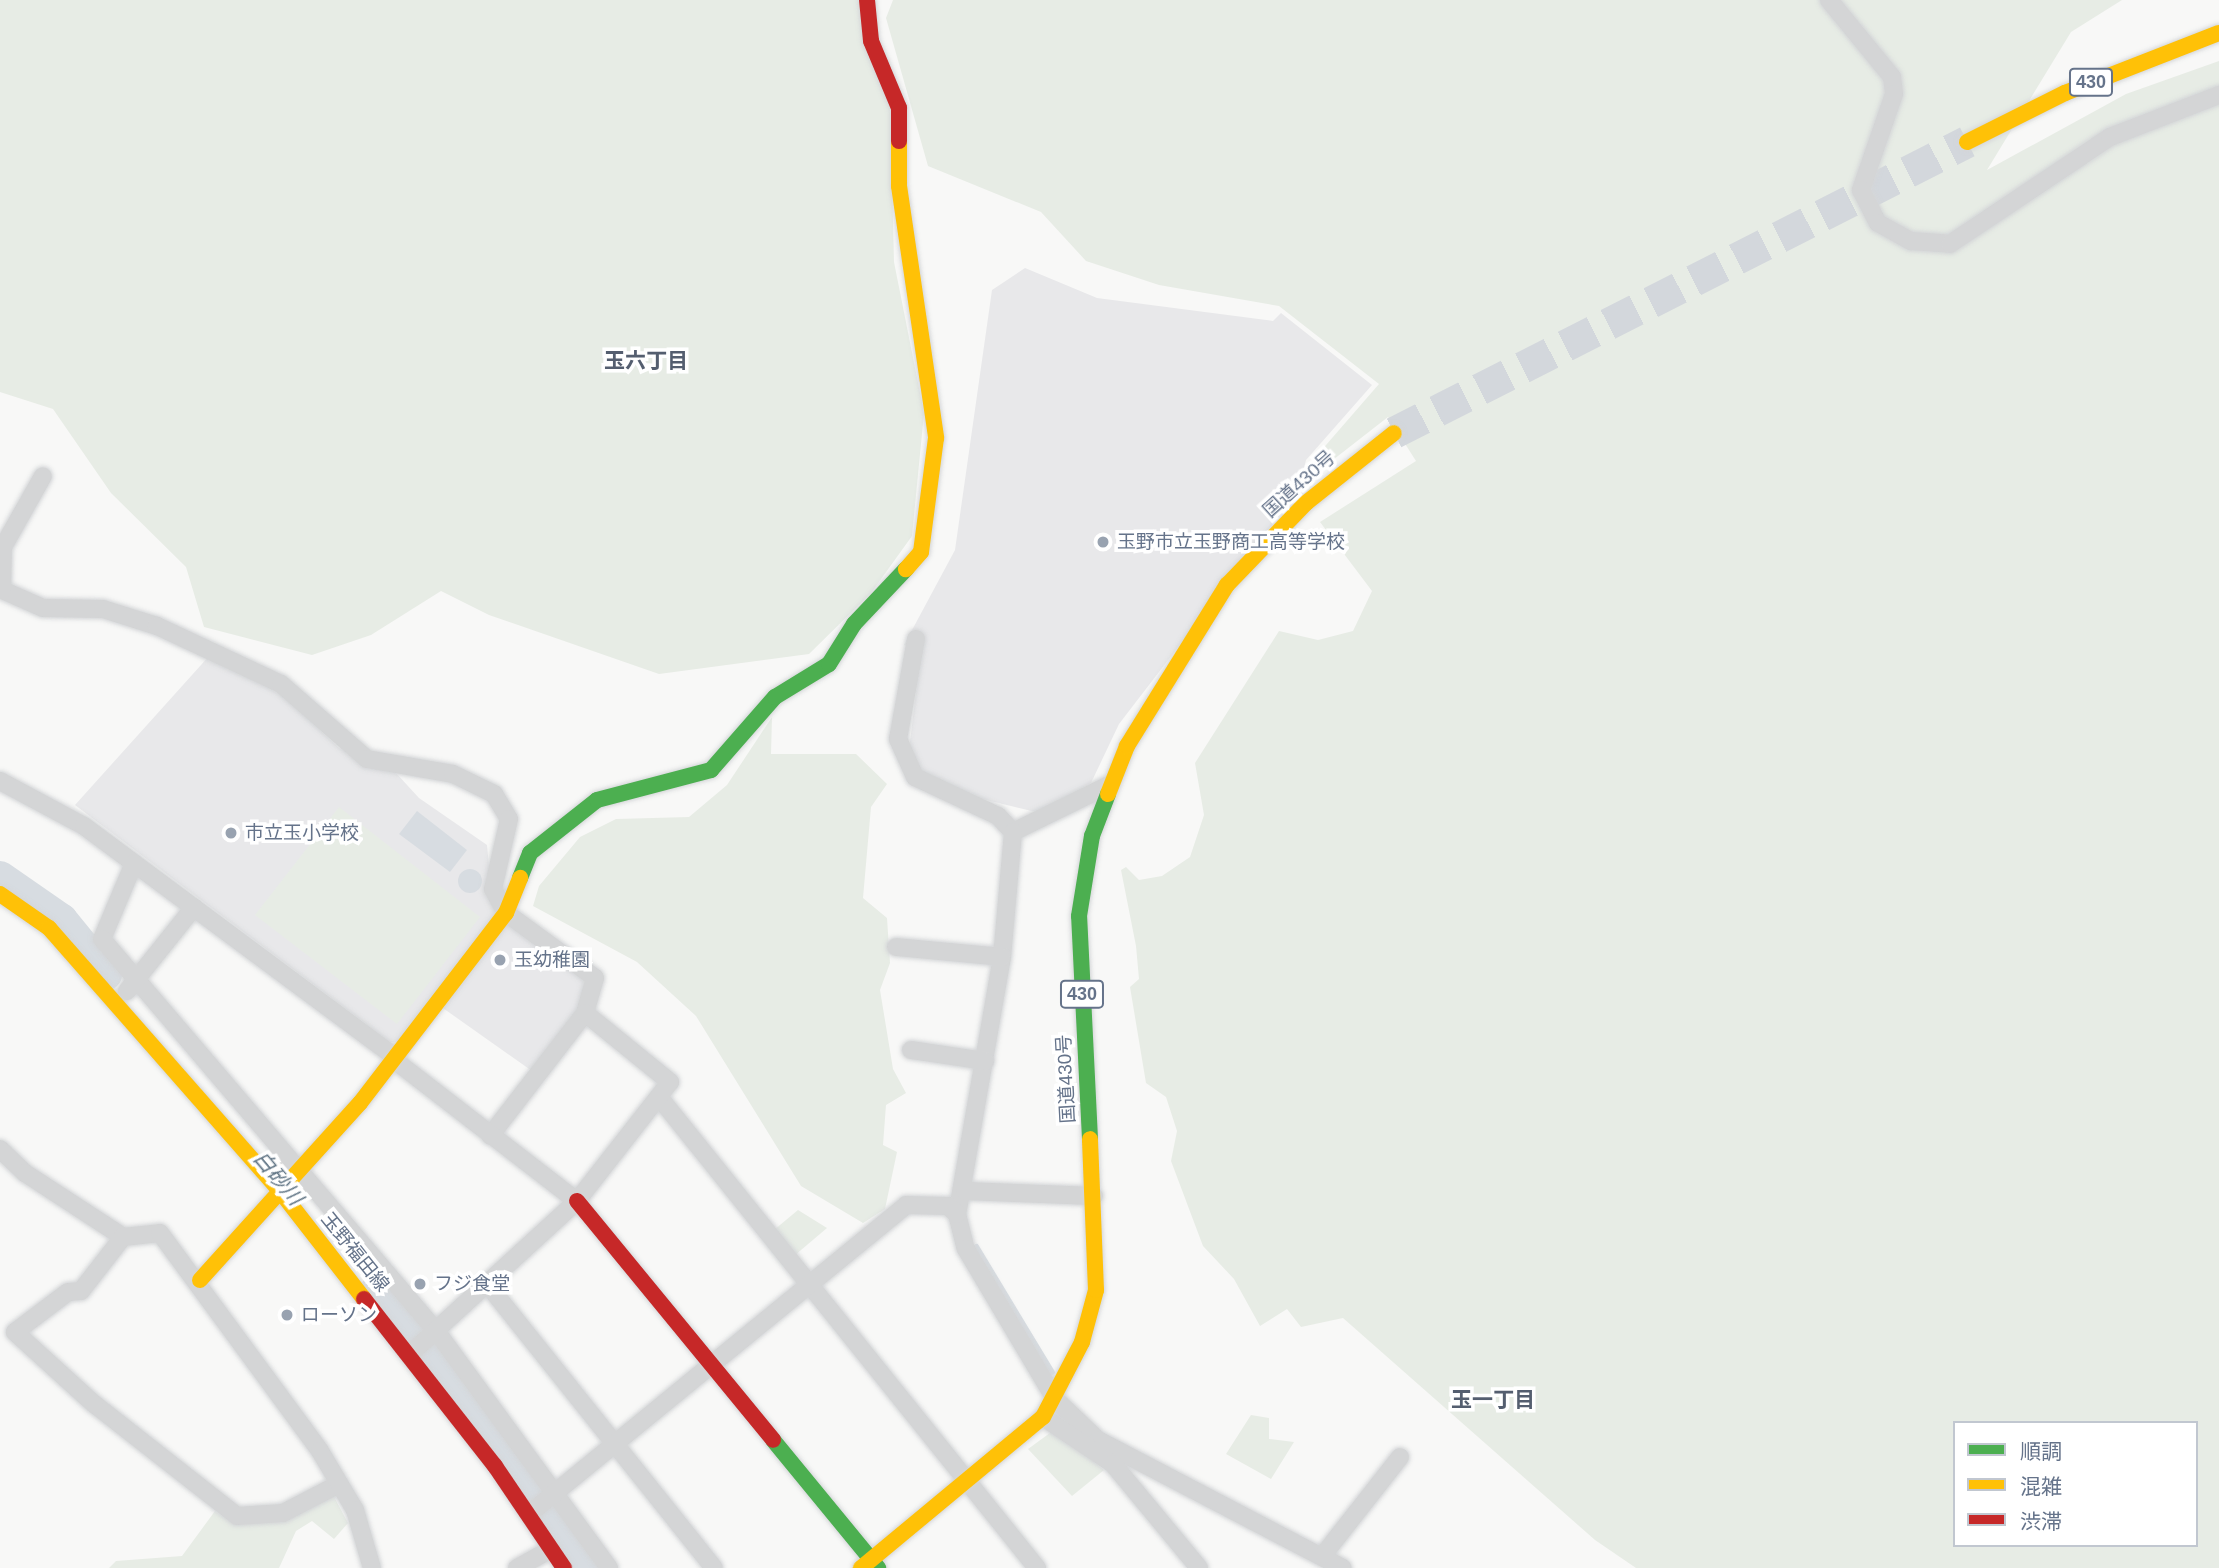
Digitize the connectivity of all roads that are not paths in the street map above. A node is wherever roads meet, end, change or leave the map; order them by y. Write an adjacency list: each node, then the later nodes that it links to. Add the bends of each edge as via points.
1 (867, 0): 16 (main road, via 871,41 899,108 899,186 935,425 935,481 921,552 854,624 829,664 775,697 711,770 597,800 530,853)
2 (1829, 0): 4 (street, via 1892,77 1894,94 1861,190 1878,223 1911,240 1950,244 2110,137)
3 (2219, 33): 5 (main road, 430, via 2065,93)
4 (2219, 95)
5 (1968, 142)
6 (1394, 433): 11 (main road, 国道430号 / 430, via 1306,503 1227,584 1172,667)
7 (43, 476): 8 (street, via 3,547)
8 (1, 590): 16 (street, via 43,608 103,608 157,626 281,684 367,759 453,774 494,794 509,820 493,889)
9 (916, 639): 12 (street, via 899,729 900,756 915,777 998,816)
10 (0, 781): 13 (street, via 84,826)
11 (1109, 785): 12 (street); 29 (main road, 国道430号 / 430, via 1092,836 1079,916)
12 (1013, 832): 18 (street)
13 (134, 863): 15 (street); 19 (street, via 103,939)
14 (0, 894): 19 (main road, 玉野福田線, via 49,928)
15 (194, 907): 19 (street); 22 (street)
16 (506, 913): 20 (street, via 593,972); 22 (main road)
17 (896, 947): 18 (street)
18 (1002, 957): 23 (street)
19 (125, 993): 27 (street); 27 (main road, 玉野福田線)
20 (585, 1013): 24 (street, via 670,1082); 25 (street)
21 (911, 1050): 23 (street)
22 (394, 1058): 25 (street); 27 (main road)
23 (985, 1061): 28 (street)
24 (659, 1097): 30 (street); 34 (street)
25 (490, 1136): 30 (street)
26 (0, 1149): 32 (street, via 25,1173)
27 (289, 1181): 33 (main road); 36 (street); 37 (main road, 玉野福田線)
28 (965, 1191): 29 (street); 31 (street)
29 (1094, 1196): 39 (main road, 国道430号 / 430, via 1092,1311)
30 (577, 1201): 35 (street); 38 (main road)
31 (957, 1214): 34 (street, via 947,1206 906,1205); 39 (street, via 966,1249)
32 (123, 1237): 33 (street, via 160,1233); 44 (street, via 81,1291 68,1292 15,1332 31,1351 237,1516 283,1513)
33 (200, 1280): 44 (street)
34 (810, 1284): 38 (street); 43 (street)
35 (488, 1285): 36 (street); 41 (street)
36 (434, 1335): 37 (street); 45 (street)
37 (413, 1352): 46 (main road, 玉野福田線)
38 (714, 1365): 41 (street); 49 (main road)
39 (1055, 1399): 40 (main road, 国道430号 / 430); 48 (street, via 1098,1440 1271,1534)
40 (1043, 1417): 43 (main road, 国道430号 / 430); 56 (street, via 1113,1464)
41 (615, 1444): 45 (street); 54 (street)
42 (1400, 1457): 48 (street)
43 (969, 1483): 49 (main road, 国道430号 / 430); 55 (street)
44 (339, 1484): 50 (street)
45 (553, 1494): 46 (street); 53 (street)
46 (532, 1511): 47 (main road, 玉野福田線)
47 (551, 1549): 51 (street); 52 (main road, 玉野福田線)
48 (1324, 1554): 57 (street)
49 (870, 1565)
50 (372, 1568)
51 (517, 1568)
52 (564, 1568)
53 (609, 1568)
54 (714, 1568)
55 (1037, 1568)
56 (1199, 1568)
57 (1343, 1568)

